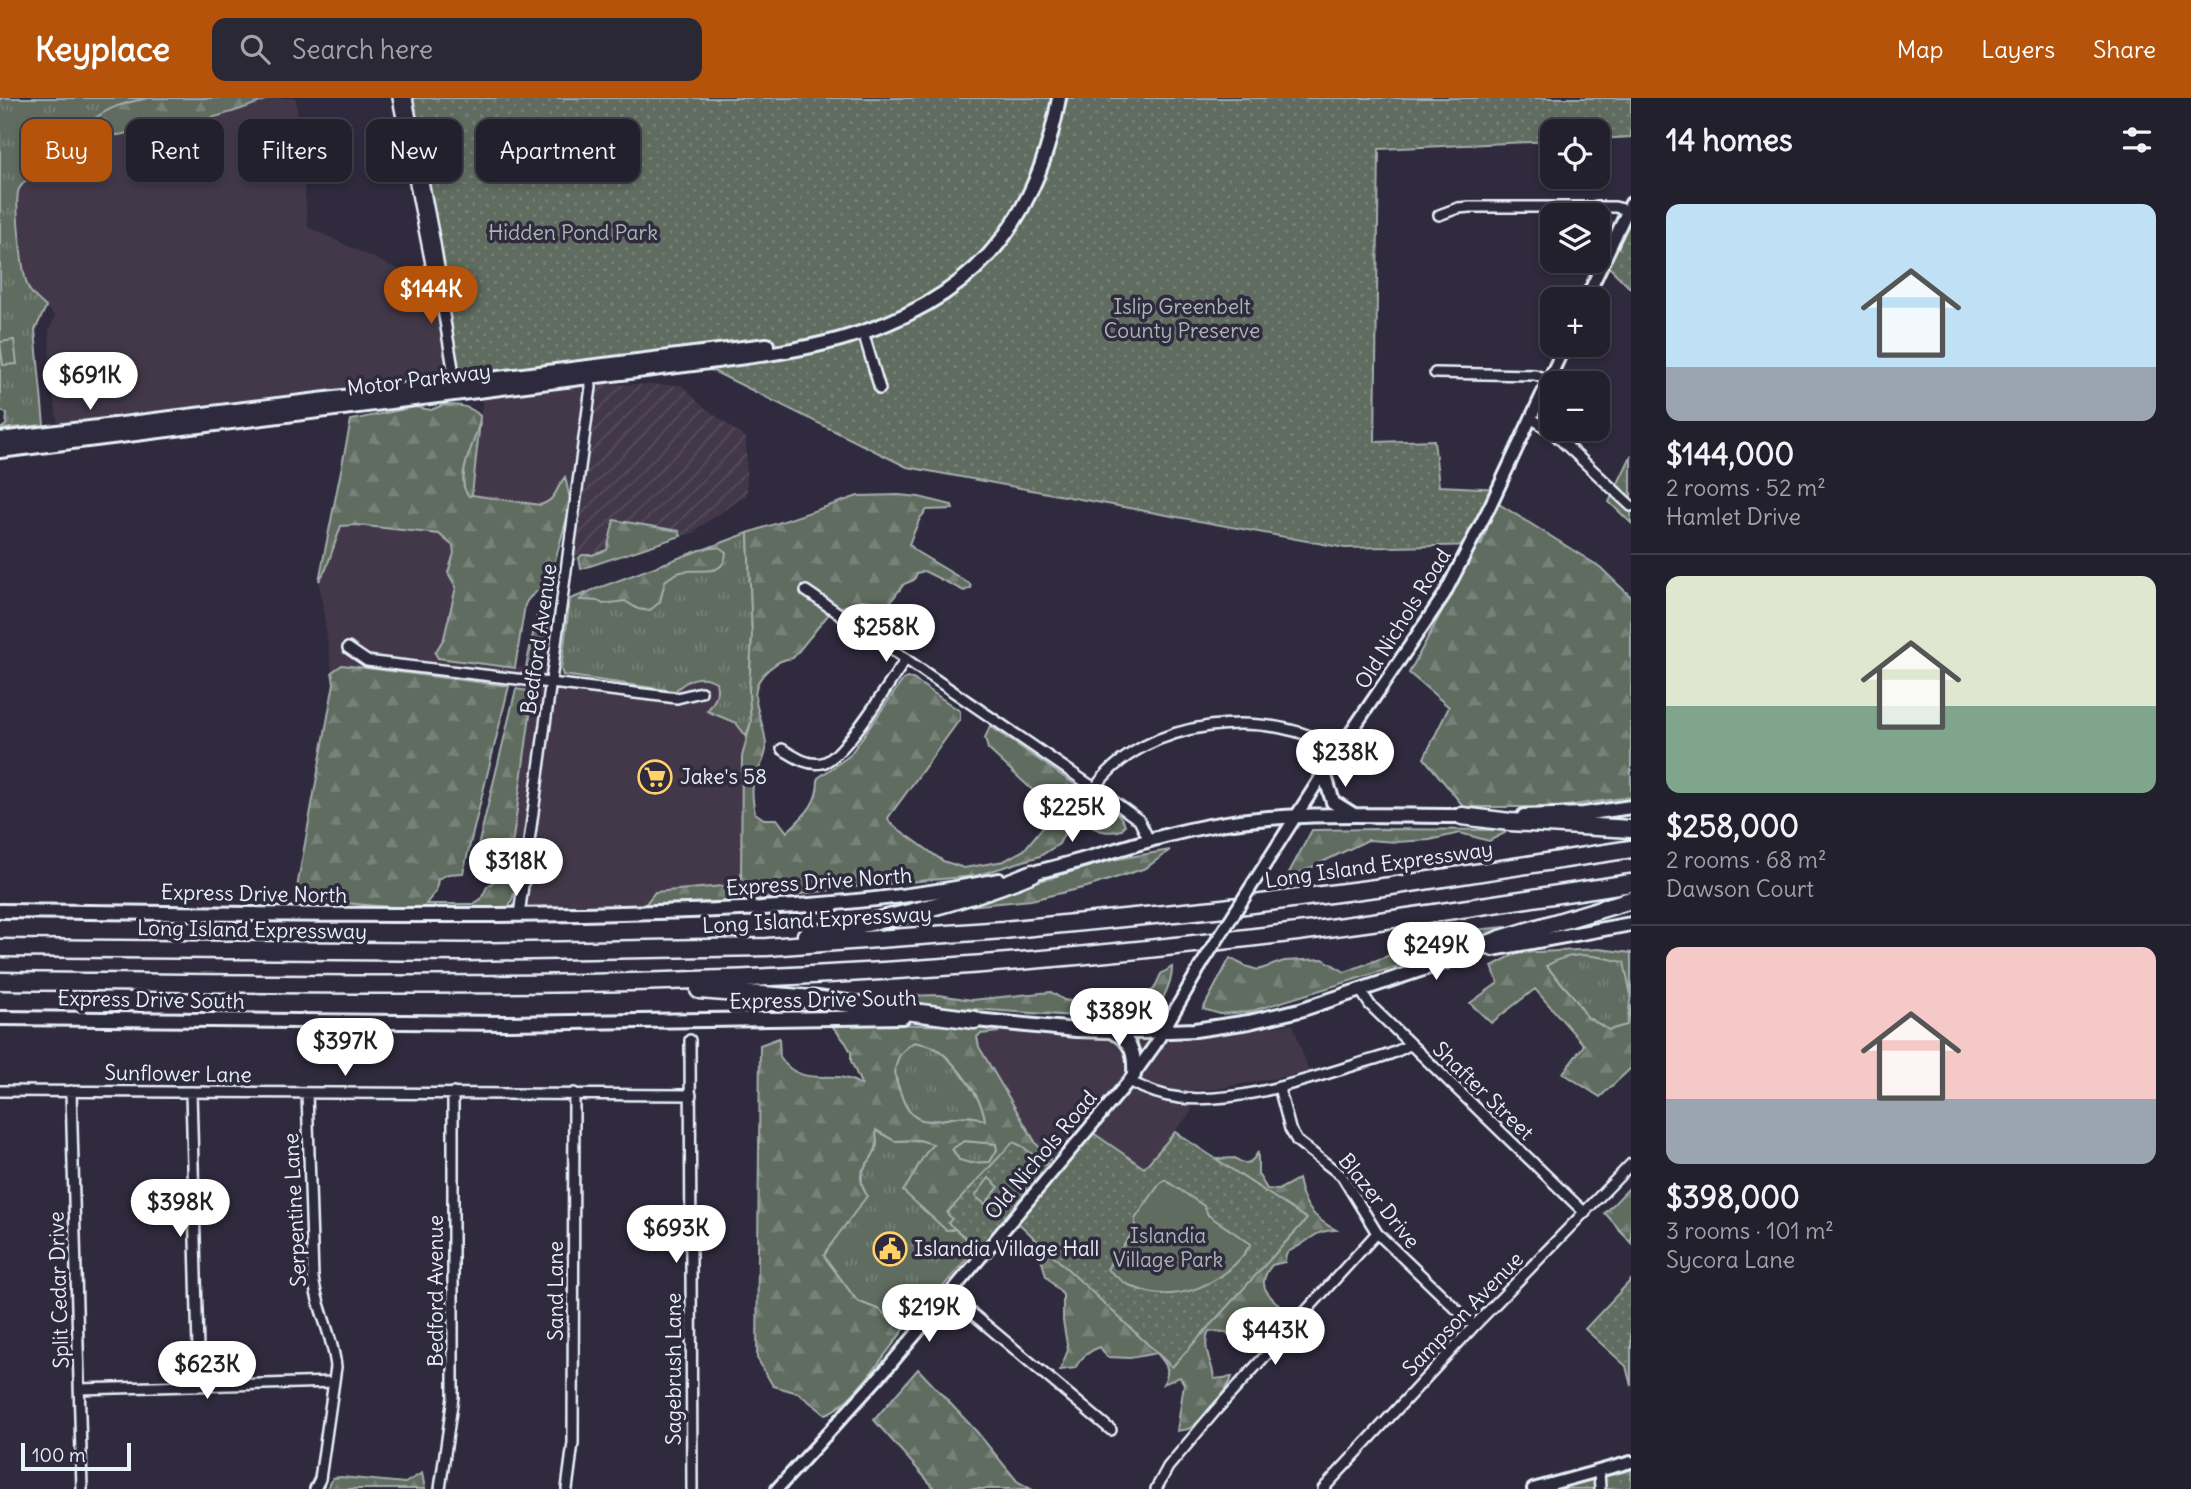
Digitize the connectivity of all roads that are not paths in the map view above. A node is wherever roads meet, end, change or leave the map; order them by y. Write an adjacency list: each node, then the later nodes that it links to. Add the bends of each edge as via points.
1 (398, 98): 6 (street)
2 (407, 98): 6 (street)
3 (1059, 98): 8 (main road, Motor Parkway, via 1052,138 1037,180 991,253 929,304)
4 (1629, 207): 5 (street, via 1470,206); 7 (street)
5 (1439, 215)
6 (438, 280): 12 (street)
7 (1592, 287)
8 (863, 332): 9 (main road, Motor Parkway, via 815,345 709,362); 13 (street)
9 (590, 372): 12 (main road, Motor Parkway); 22 (street, Bedford Avenue)
10 (1435, 373): 11 (street)
11 (1540, 377)
12 (456, 389): 16 (main road, Motor Parkway); 17 (main road, Motor Parkway)
13 (880, 389)
14 (1540, 399): 15 (street, Old Nichols Road)
15 (1531, 418): 18 (street); 25 (street, Old Nichols Road, via 1444,595)
16 (0, 439)
17 (0, 451)
18 (1631, 506)
19 (806, 591): 21 (street)
20 (348, 648): 22 (street, via 367,661)
21 (906, 659): 24 (street, via 834,758 813,764); 27 (street)
22 (551, 683): 23 (street, via 677,698); 39 (street, Bedford Avenue)
23 (701, 692)
24 (782, 749)
25 (1340, 751): 26 (street, Old Nichols Road); 27 (street, via 1316,739 1276,729 1195,728 1165,736 1126,756)
26 (1324, 773): 29 (main road, via 1333,802); 30 (street, Old Nichols Road)
27 (1095, 788): 33 (street, via 1139,820)
28 (1631, 807): 31 (main road, Express Drive North, via 1558,815)
29 (1355, 815): 30 (main road, Express Drive North); 31 (main road, Express Drive North)
30 (1297, 816): 33 (main road, Express Drive North, via 1237,821); 50 (street, Old Nichols Road, bridge)
31 (1462, 816): 32 (highway)
32 (1631, 829)
33 (1149, 840): 35 (main road, Express Drive North)
34 (1631, 849): 41 (highway, Long Island Expressway, via 1215,909)
35 (1033, 873): 39 (main road, Express Drive North, via 883,898 692,911); 41 (highway, via 997,888)
36 (1631, 883): 45 (highway, via 1319,929 1119,952 849,973)
37 (1631, 900): 43 (highway)
38 (0, 911): 39 (main road, Express Drive North)
39 (519, 915)
40 (1631, 924): 43 (main road, Express Drive South)
41 (767, 947): 42 (highway, Long Island Expressway, via 477,952)
42 (0, 948)
43 (1458, 956): 46 (main road, Express Drive South)
44 (0, 981): 45 (highway)
45 (624, 983): 48 (highway, via 654,990 754,993)
46 (1361, 991): 50 (main road, Express Drive South, via 1265,1019); 52 (street, Shafter Street)
47 (0, 1018): 48 (main road, Express Drive South, via 507,1023 859,1016)
48 (975, 1020): 49 (main road, Express Drive South)
49 (1111, 1032): 50 (main road, Express Drive South); 53 (main road, via 1131,1046)
50 (1162, 1032): 53 (street, Old Nichols Road)
51 (690, 1040): 61 (street, Sagebrush Lane)
52 (1410, 1044): 54 (street, via 1391,1054); 63 (street, Shafter Street)
53 (1132, 1078): 54 (street, via 1160,1095 1188,1098); 65 (street, Old Nichols Road)
54 (1279, 1087): 64 (street, Blazer Drive, via 1293,1135 1342,1176)
55 (0, 1091): 56 (street, Sunflower Lane)
56 (71, 1091): 57 (street, Sunflower Lane); 69 (street, Split Cedar Drive)
57 (191, 1092): 58 (street, Sunflower Lane); 68 (street)
58 (307, 1093): 59 (street, Sunflower Lane); 67 (street, Serpentine Lane, via 313,1278 335,1354)
59 (453, 1093): 60 (street, Sunflower Lane); 75 (street, Bedford Avenue, via 453,1397)
60 (574, 1093): 61 (street, Sunflower Lane); 76 (street, Sand Lane, via 573,1443)
61 (691, 1095): 77 (street, Sagebrush Lane)
62 (1631, 1164): 63 (street, Sampson Avenue)
63 (1585, 1213): 66 (street, Sampson Avenue)
64 (1377, 1233): 66 (street, Blazer Drive); 79 (street, via 1216,1410 1168,1467)
65 (949, 1294): 70 (street); 78 (street, Old Nichols Road)
66 (1474, 1326): 80 (street, Sampson Avenue)
67 (334, 1382): 68 (street); 74 (street, Serpentine Lane)
68 (198, 1386): 69 (street)
69 (79, 1389): 73 (street, Split Cedar Drive)
70 (1111, 1430)
71 (1631, 1462): 72 (street)
72 (1599, 1471): 81 (street); 82 (street)
73 (82, 1489)
74 (315, 1489)
75 (440, 1489)
76 (567, 1489)
77 (692, 1489)
78 (777, 1489)
79 (1156, 1489)
80 (1323, 1489)
81 (1533, 1489)
82 (1600, 1489)

